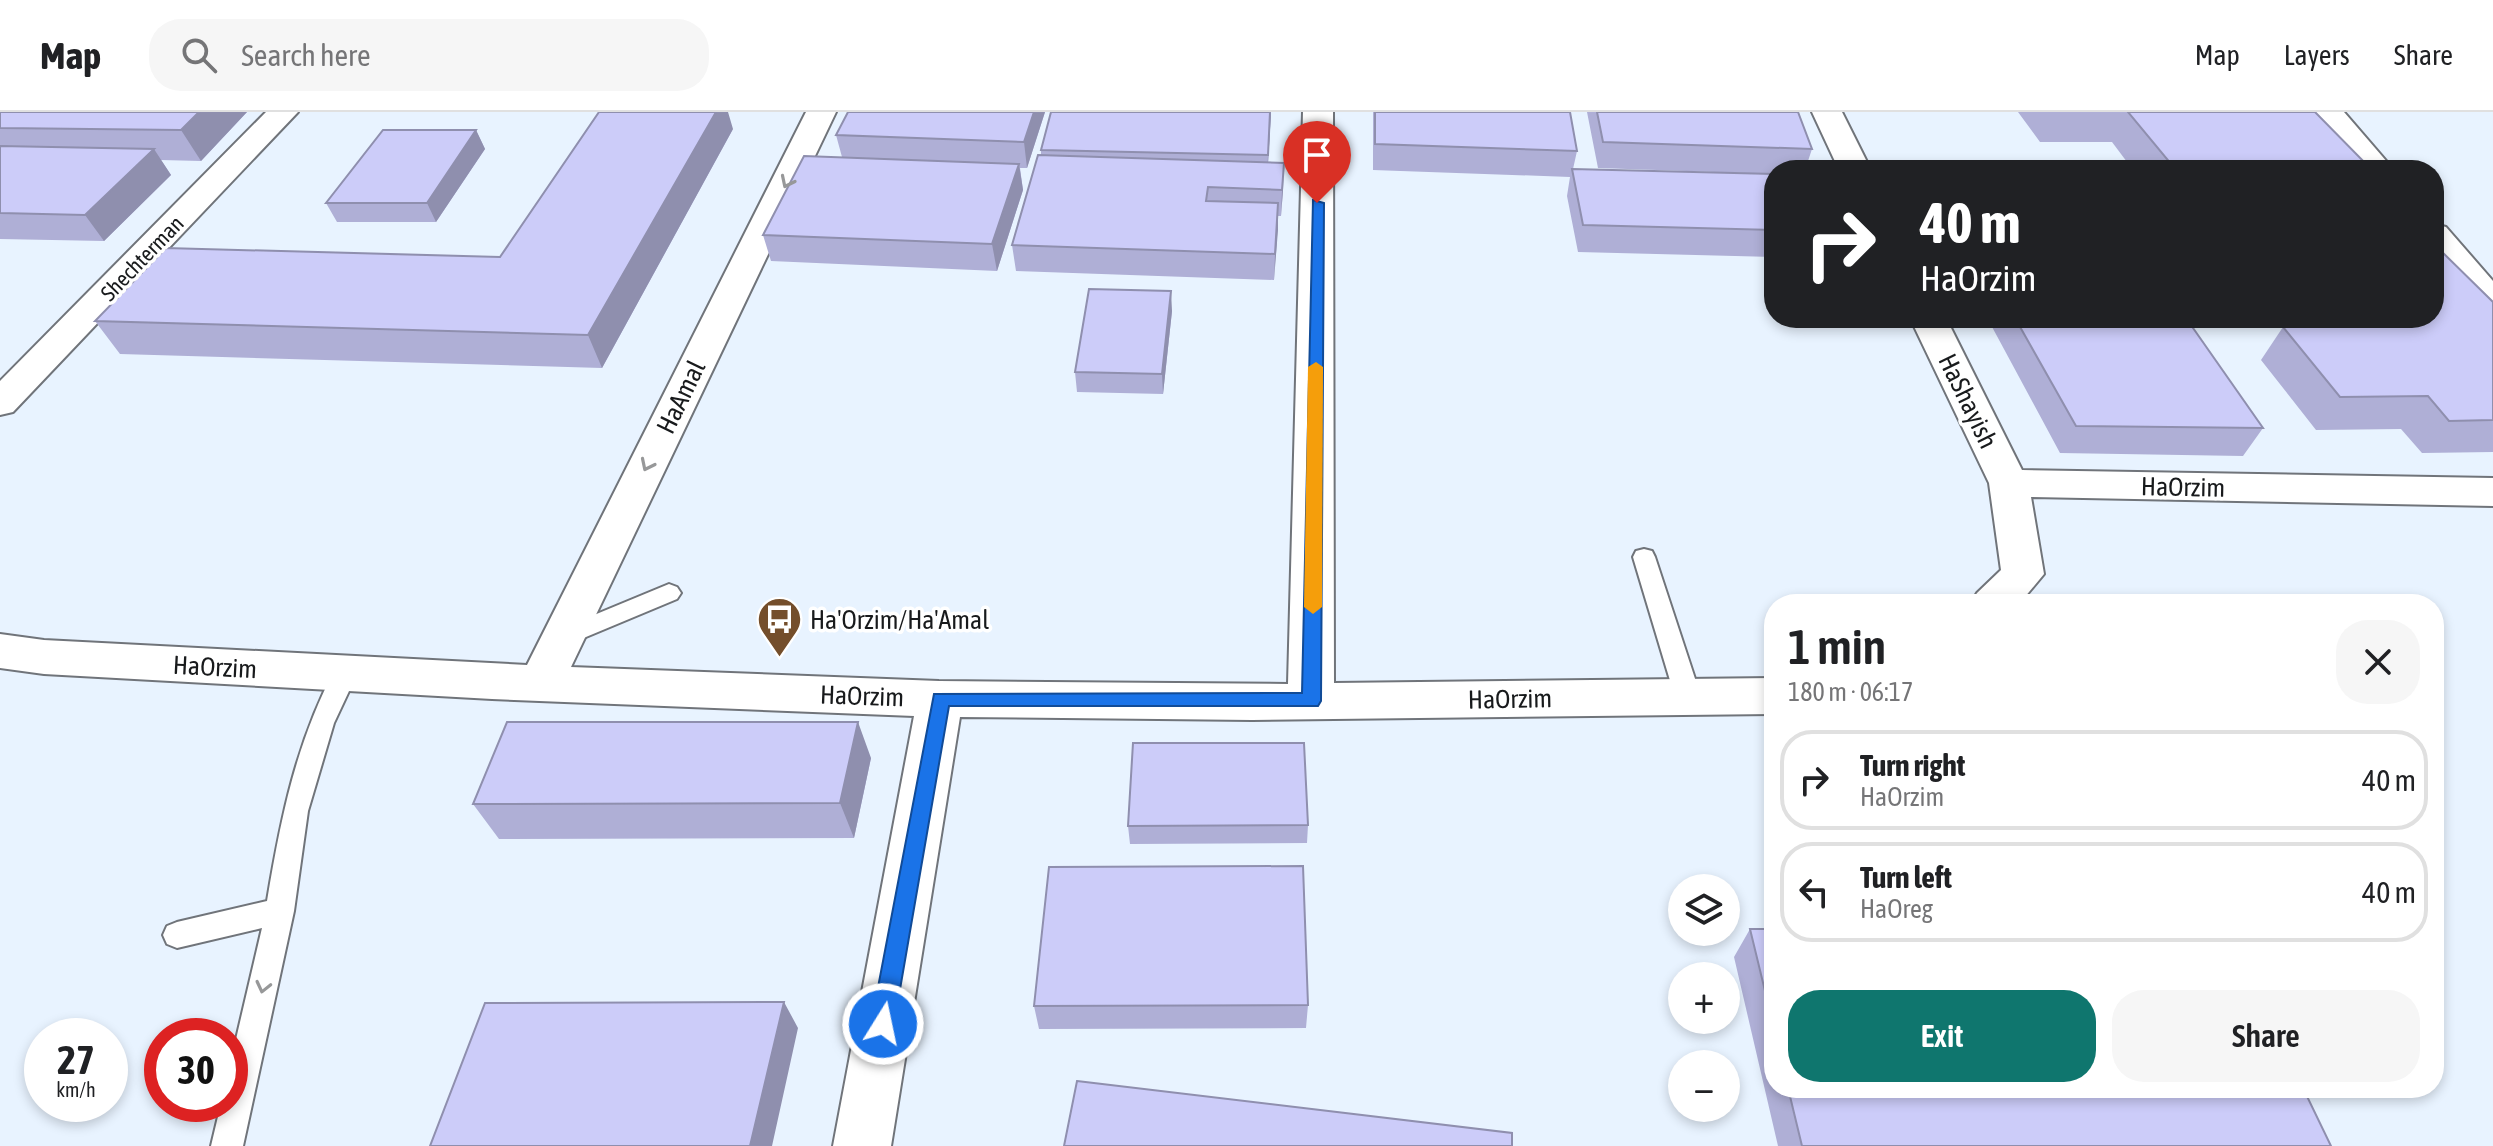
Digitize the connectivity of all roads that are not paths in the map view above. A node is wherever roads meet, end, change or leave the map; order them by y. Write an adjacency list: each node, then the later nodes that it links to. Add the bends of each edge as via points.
1 (283, 112): 11 (street, Shechterman)
2 (821, 112): 17 (street, HaAmal, one-way to 17)
3 (1318, 112): 24 (street)
4 (1827, 112): 6 (street)
5 (2328, 112): 7 (street)
6 (1850, 160)
7 (2369, 160)
8 (2444, 246): 9 (street)
9 (2493, 302)
10 (1933, 328): 12 (street, HaShayish)
11 (0, 403)
12 (2009, 483): 13 (street, HaOrzim); 16 (street, via 2023,574)
13 (2493, 492)
14 (1644, 557): 22 (lane)
15 (669, 593): 17 (lane)
16 (2002, 594)
17 (562, 638): 20 (street, HaAmal)
18 (0, 651): 19 (street, HaOrzim)
19 (345, 674): 20 (street, HaOrzim); 25 (lane, via 321,723 295,811)
20 (541, 683): 23 (street, HaOrzim)
21 (1764, 696): 22 (street, HaOrzim)
22 (1688, 697): 24 (street, HaOrzim)
23 (940, 699): 24 (street, HaOrzim); 28 (street)
24 (1311, 701)
25 (280, 911): 26 (lane); 27 (lane, one-way to 27)
26 (177, 935)
27 (227, 1146)
28 (862, 1146)

